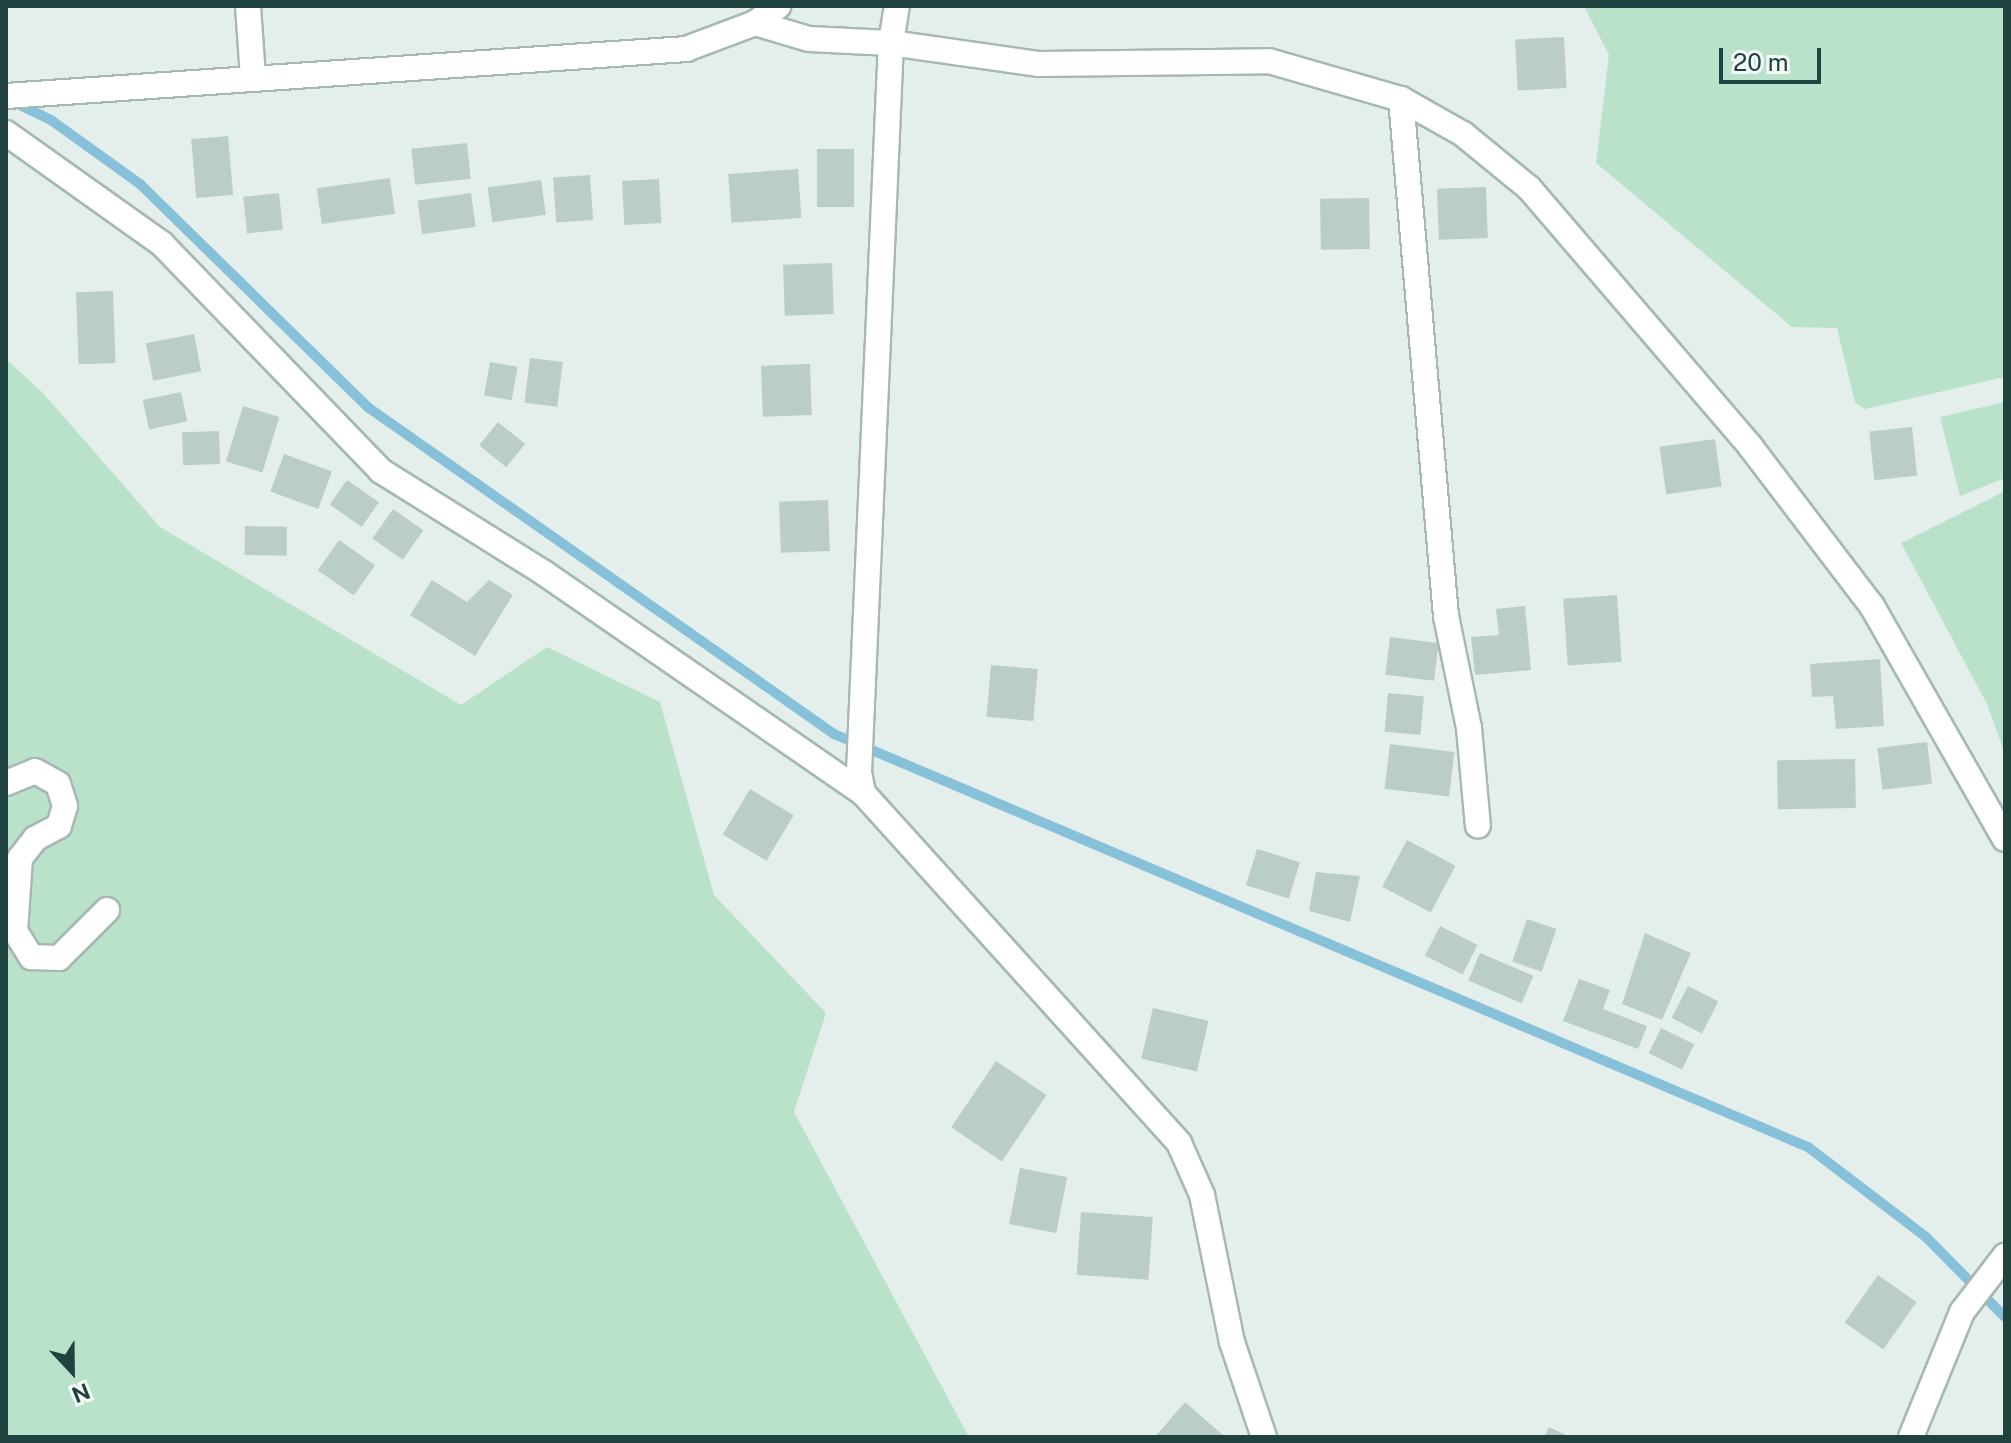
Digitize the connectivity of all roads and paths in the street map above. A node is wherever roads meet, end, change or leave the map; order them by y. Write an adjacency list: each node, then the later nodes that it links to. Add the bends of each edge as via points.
1 (248, 6): 6 (street)
2 (778, 6): 4 (street)
3 (897, 6): 5 (street)
4 (755, 23): 5 (street, via 809,39); 6 (street, via 686,49)
5 (891, 43): 8 (street, via 1038,64 1269,61); 11 (street)
6 (253, 78): 7 (street)
7 (6, 96)
8 (1401, 99): 12 (street, via 1446,616 1469,728); 13 (street, via 1463,134 1529,188 1750,446 1872,606)
9 (6, 133): 11 (street, via 162,244 381,471)
10 (6, 783): 14 (street, via 35,771 58,784 65,806 59,826 35,839 20,858 15,931 31,957 59,958)
11 (861, 783): 16 (street, via 1179,1143 1202,1195 1232,1342)
12 (1478, 826)
13 (2005, 839)
14 (107, 910)
15 (2000, 1263): 17 (street, via 1962,1312)
16 (1264, 1437)
17 (1911, 1437)

